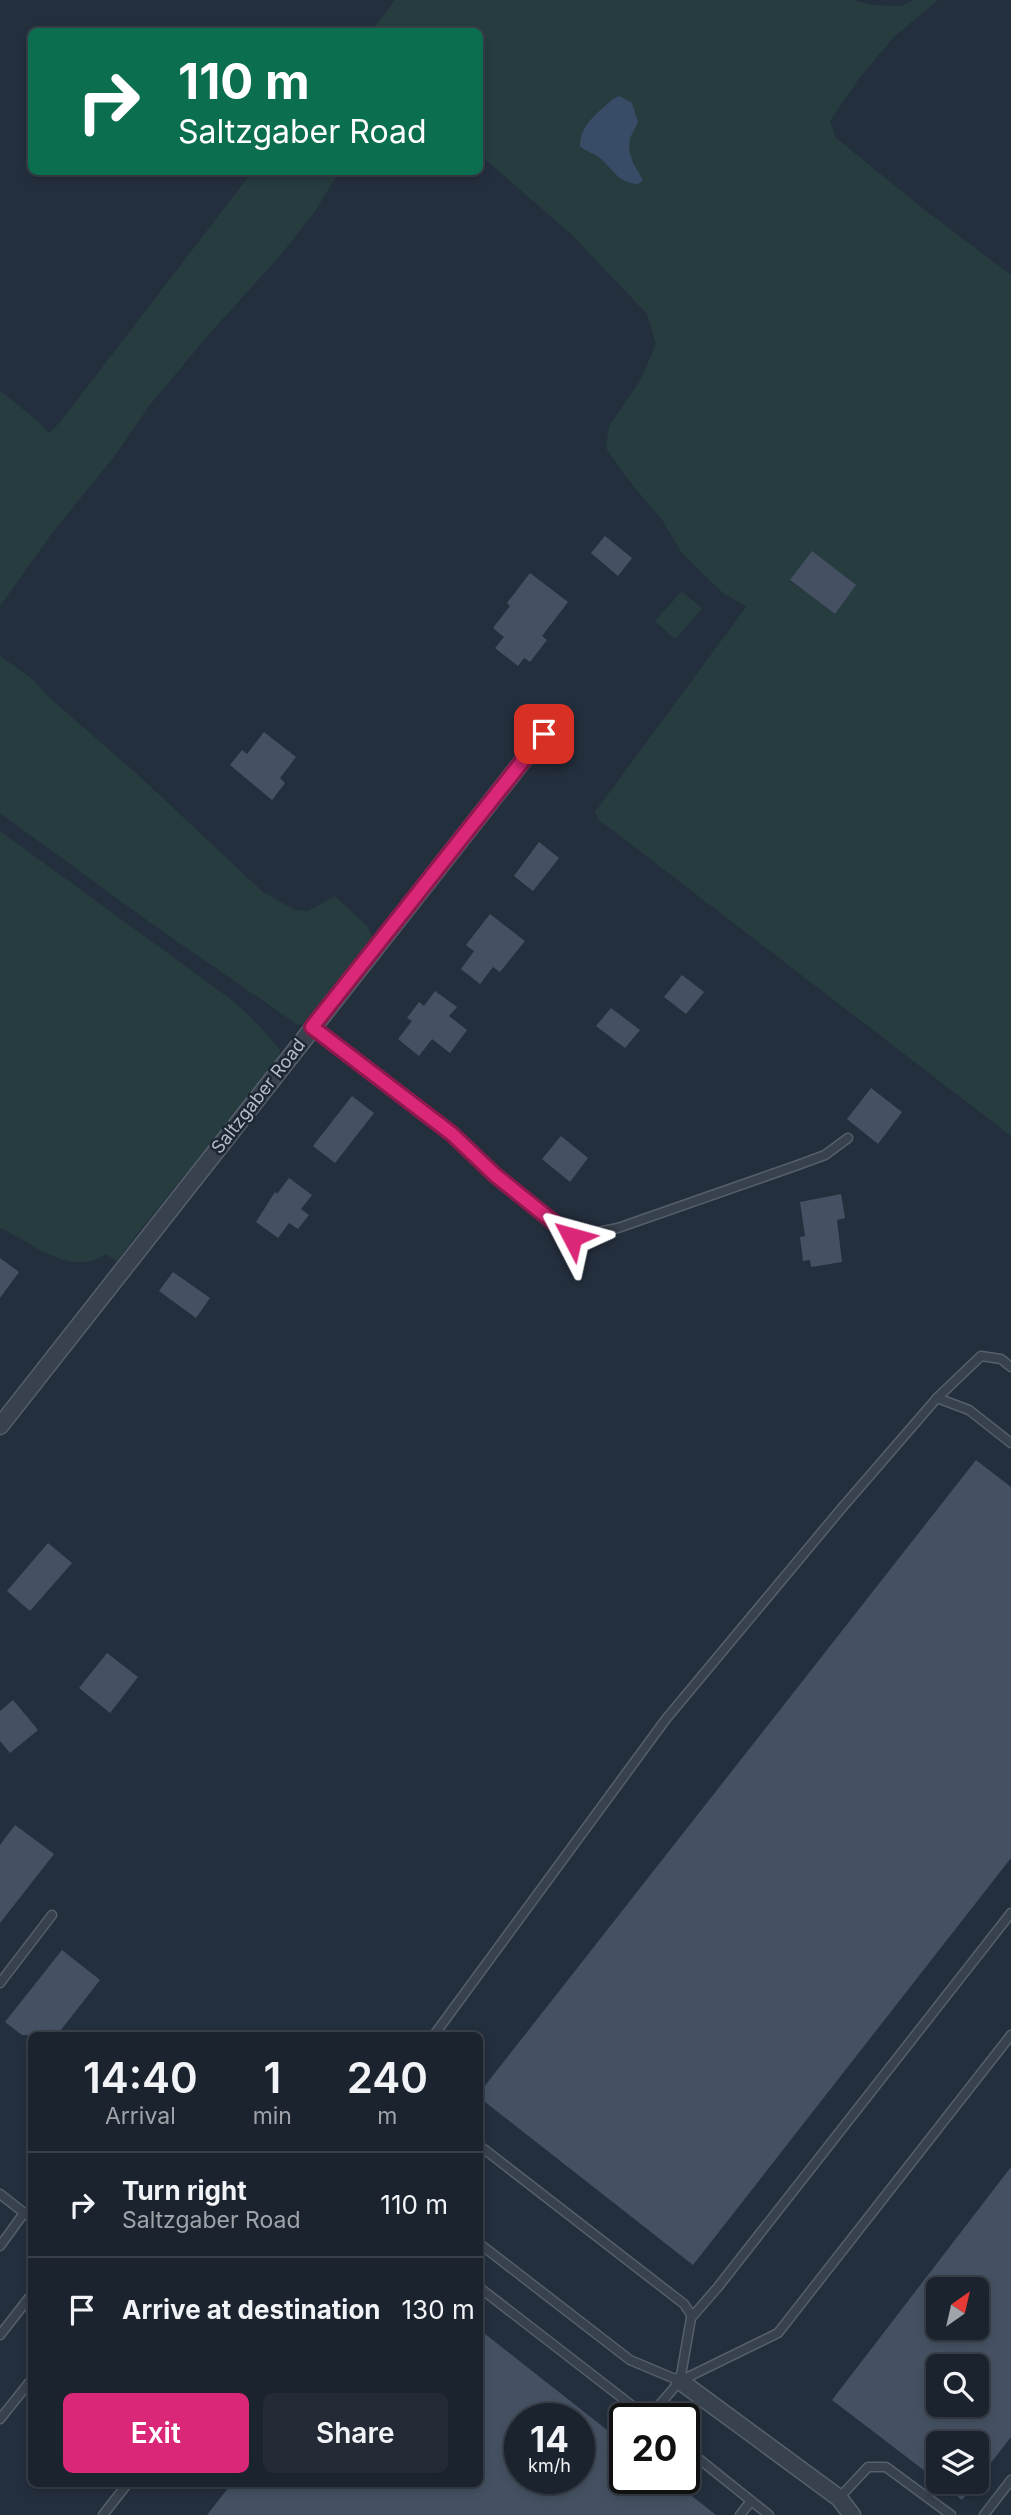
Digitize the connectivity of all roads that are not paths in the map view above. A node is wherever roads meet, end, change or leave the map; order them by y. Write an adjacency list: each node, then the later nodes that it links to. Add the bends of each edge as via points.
1 (544, 734): 2 (street, Saltzgaber Road)
2 (312, 1027): 3 (lane, via 452,1134 572,1237 618,1228 825,1155); 6 (street, Saltzgaber Road)
3 (848, 1139)
4 (1011, 1367): 5 (lane, via 1001,1359 981,1356)
5 (937, 1398): 7 (lane, via 969,1410); 11 (lane, via 666,1719)
6 (0, 1426)
7 (1011, 1443)
8 (1011, 1913): 20 (lane)
9 (52, 1915): 10 (lane)
10 (0, 1983)
11 (436, 2032)
12 (1011, 2035): 22 (lane, via 778,2333)
13 (483, 2148): 20 (lane, via 684,2304)
14 (0, 2194): 15 (lane)
15 (28, 2216): 16 (lane)
16 (0, 2246)
17 (483, 2246): 22 (lane, via 630,2360)
18 (483, 2290): 24 (lane)
19 (28, 2299): 21 (lane)
20 (692, 2316): 22 (lane)
21 (0, 2335)
22 (680, 2381): 25 (lane); 30 (street)
23 (28, 2384): 26 (lane)
24 (629, 2403)
25 (661, 2403)
26 (0, 2419)
27 (700, 2460): 31 (lane)
28 (1011, 2480): 37 (lane)
29 (125, 2487): 32 (lane)
30 (839, 2498): 35 (street); 36 (lane, via 868,2467 886,2467)
31 (751, 2501): 33 (lane); 34 (lane)
32 (103, 2515)
33 (740, 2515)
34 (769, 2515)
35 (852, 2515)
36 (951, 2515)
37 (984, 2515)

